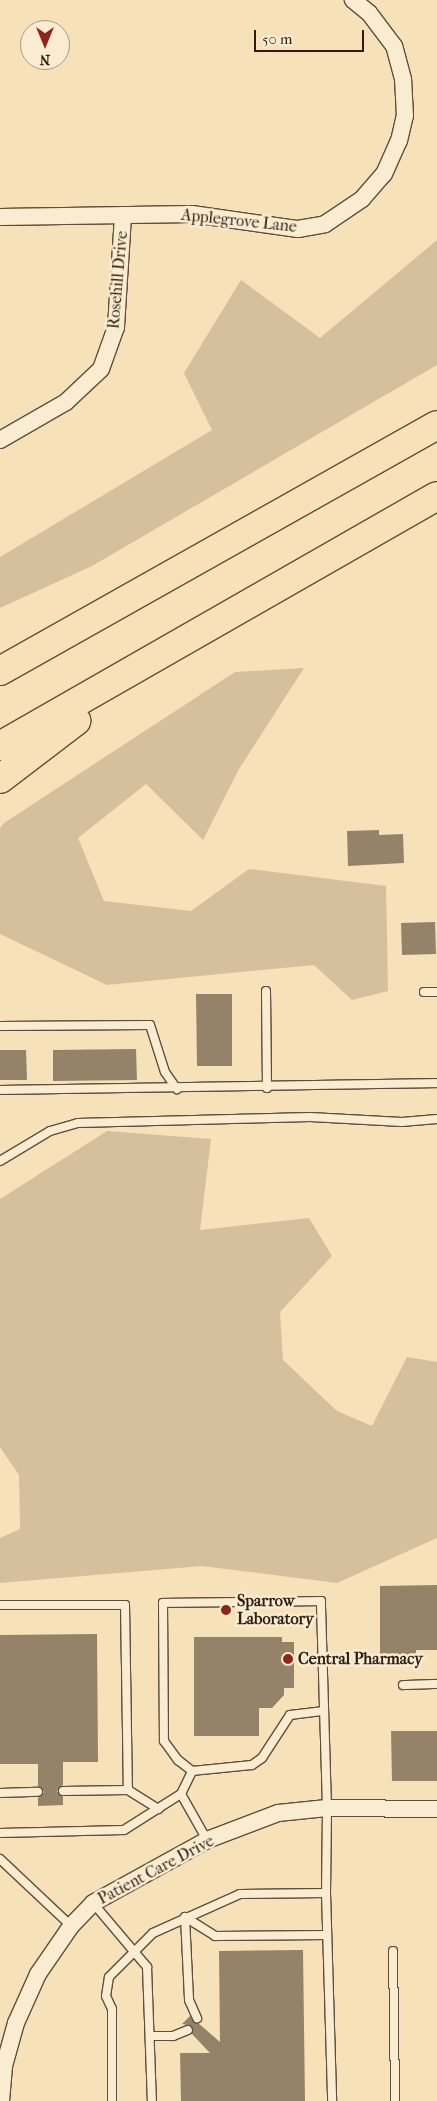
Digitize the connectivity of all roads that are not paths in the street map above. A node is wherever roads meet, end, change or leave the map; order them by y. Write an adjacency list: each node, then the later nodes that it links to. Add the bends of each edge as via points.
1 (353, 0): 2 (street, Applegrove Lane, via 369,13 394,46 402,79 405,116 384,174 362,199 325,224 298,229 192,214)
2 (123, 215): 3 (street, Applegrove Lane); 5 (street, Rosehill Drive, via 116,327 101,369 66,402)
3 (0, 217)
4 (437, 425): 8 (highway)
5 (0, 440)
6 (437, 496): 7 (highway)
7 (365, 537): 11 (highway); 12 (highway, via 287,593 134,682 47,741)
8 (115, 607): 9 (highway); 10 (highway)
9 (0, 658)
10 (0, 671)
11 (0, 746)
12 (0, 779)
13 (266, 991): 18 (lane)
14 (424, 992): 15 (lane)
15 (437, 992)
16 (0, 1026): 19 (lane, via 150,1025 165,1072)
17 (437, 1083): 18 (lane)
18 (267, 1088): 19 (lane)
19 (177, 1089): 20 (lane)
20 (0, 1090)
21 (437, 1119): 22 (lane, via 402,1122 310,1117 78,1123 50,1131)
22 (0, 1161)
23 (0, 1605): 28 (lane, via 125,1604)
24 (437, 1684): 25 (lane)
25 (403, 1685)
26 (324, 1711): 27 (lane, via 290,1716 262,1758 252,1765); 27 (lane, via 321,1601 162,1603 164,1741 178,1760); 33 (lane)
27 (192, 1771): 32 (lane)
28 (128, 1790): 29 (lane); 34 (lane)
29 (63, 1791)
30 (38, 1792): 31 (lane)
31 (0, 1793)
32 (181, 1794): 34 (lane); 37 (lane)
33 (327, 1808): 35 (street, Patient Care Drive); 37 (street, Patient Care Drive, via 278,1813); 39 (lane)
34 (158, 1809): 36 (lane, via 137,1823 116,1831)
35 (437, 1809)
36 (0, 1833)
37 (207, 1840): 40 (street, Patient Care Drive)
38 (0, 1859): 42 (lane)
39 (326, 1892): 41 (lane, via 240,1894); 43 (lane)
40 (93, 1904): 42 (street, Patient Care Drive); 45 (lane)
41 (185, 1917): 43 (lane, via 215,1936); 45 (lane, via 153,1933); 46 (lane, via 189,2000)
42 (71, 1926): 49 (street, Patient Care Drive, via 38,1974 16,2023 4,2066)
43 (327, 1935): 52 (lane)
44 (393, 1951): 53 (lane)
45 (133, 1953): 48 (lane, via 147,1967); 50 (lane, via 109,1977 106,1996 112,2009)
46 (197, 2018)
47 (188, 2030): 48 (lane, via 173,2036)
48 (150, 2036): 51 (lane)
49 (1, 2101)
50 (112, 2101)
51 (152, 2101)
52 (332, 2101)
53 (394, 2101)

